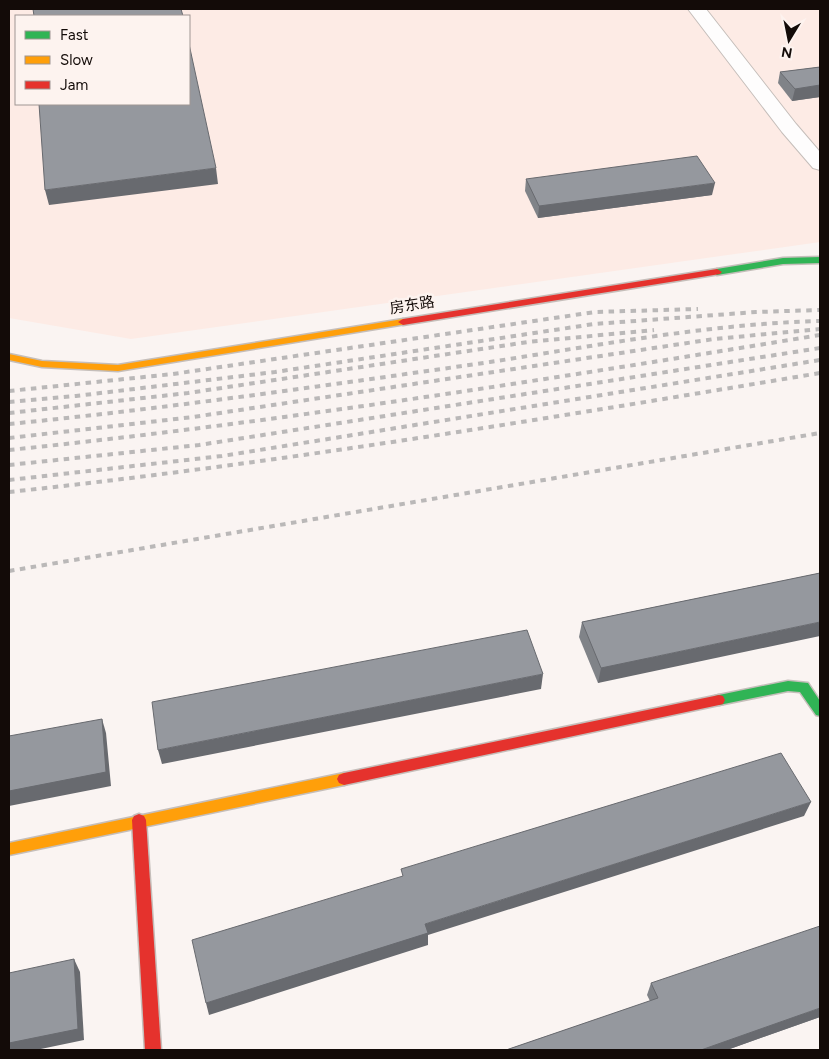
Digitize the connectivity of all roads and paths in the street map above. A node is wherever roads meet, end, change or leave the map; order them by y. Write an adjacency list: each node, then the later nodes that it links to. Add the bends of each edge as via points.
1 (697, 9): 2 (street)
2 (820, 164)
3 (820, 260): 4 (main road, 房东路, via 783,261 118,368 42,364)
4 (9, 357)
5 (820, 711): 6 (main road, via 804,687 788,686)
6 (139, 820): 7 (main road); 8 (main road)
7 (9, 849)
8 (153, 1050)

